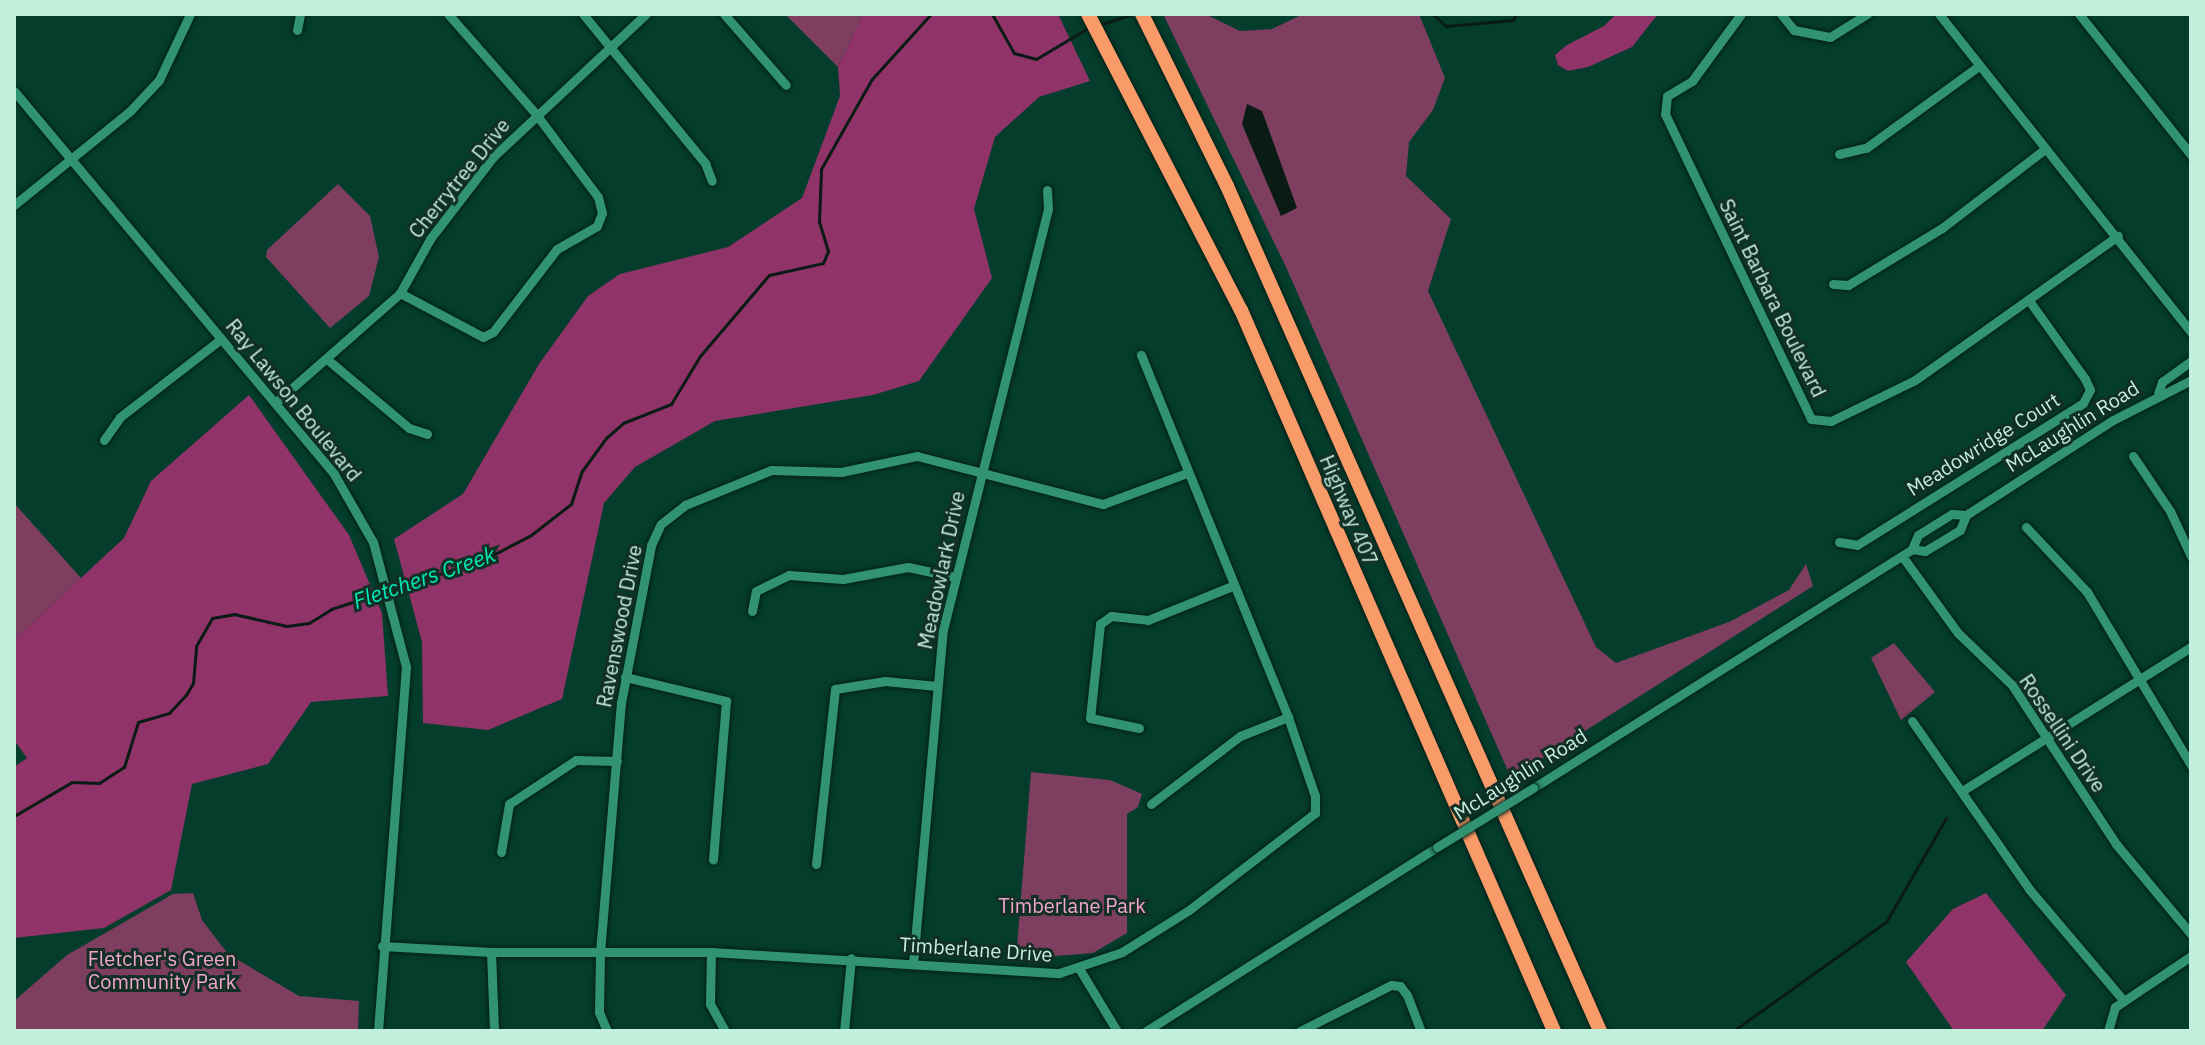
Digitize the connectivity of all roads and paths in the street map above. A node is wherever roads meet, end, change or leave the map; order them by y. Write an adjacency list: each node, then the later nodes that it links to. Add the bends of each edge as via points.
1 (190, 14): 23 (street, via 159,80)
2 (300, 14): 14 (street)
3 (448, 14): 19 (street)
4 (583, 14): 15 (street)
5 (646, 14): 15 (street, Cherrytree Drive)
6 (724, 14): 17 (street)
7 (1088, 14): 87 (highway, Highway 407, via 1241,310)
8 (1142, 14): 88 (highway, Highway 407, via 1227,186)
9 (1741, 14): 30 (street, Saint Barbara Boulevard, via 1692,81 1667,96 1665,114 1811,419 1831,421 1915,380)
10 (1781, 14): 11 (street, via 1794,30 1830,37)
11 (1867, 14)
12 (1939, 14): 16 (street)
13 (2079, 14): 22 (street)
14 (297, 30)
15 (611, 45): 19 (street, Cherrytree Drive); 24 (street, via 705,163)
16 (1979, 66): 20 (street); 21 (street, via 1866,148)
17 (786, 85)
18 (14, 91): 23 (street, Ray Lawson Boulevard)
19 (536, 114): 29 (street, Cherrytree Drive, via 493,157 430,239); 29 (street, via 598,197 602,213 597,226 557,249 493,332 483,337)
20 (2045, 149): 27 (street); 28 (street, via 1942,228 1848,285)
21 (1839, 154)
22 (2191, 155)
23 (70, 160): 26 (street); 32 (street, Ray Lawson Boulevard)
24 (712, 181)
25 (1047, 190): 43 (street, Meadowlark Drive, via 1048,209)
26 (14, 205)
27 (2118, 236): 30 (street, Saint Barbara Boulevard); 31 (street)
28 (1833, 284)
29 (400, 293): 34 (street, Cherrytree Drive)
30 (2030, 302): 46 (street, Meadowridge Court, via 2085,379 2090,390 2083,403 1857,545)
31 (2191, 332)
32 (221, 339): 38 (street, Ray Lawson Boulevard); 40 (street, via 120,417)
33 (1141, 355): 42 (street, Timberlane Drive)
34 (328, 360): 38 (street, Cherrytree Drive); 39 (street, via 409,428)
35 (2191, 361): 37 (street, McLaughlin Road, via 2162,382)
36 (2191, 380): 37 (street, McLaughlin Road, via 2169,395)
37 (2158, 394): 44 (street, McLaughlin Road)
38 (275, 403): 69 (street, Ray Lawson Boulevard, via 354,502 384,574 406,667)
39 (427, 434)
40 (104, 440)
41 (2133, 456): 49 (street, via 2170,511)
42 (1187, 473): 43 (street, Ravenswood Drive, via 1103,504); 51 (street, Timberlane Drive)
43 (981, 476): 50 (street, Meadowlark Drive); 54 (street, Ravenswood Drive, via 917,456 841,472 771,470 685,505 661,524 651,545)
44 (1966, 515): 47 (street, McLaughlin Road, via 1952,514 1918,535); 47 (street, McLaughlin Road, via 1960,530 1925,551)
45 (2026, 527): 55 (street, via 2087,592)
46 (1839, 542)
47 (1912, 549): 48 (street, McLaughlin Road)
48 (1902, 556): 60 (street, Rossellini Drive, via 1958,633 2012,685); 84 (street, McLaughlin Road, bridge)
49 (2191, 556)
50 (955, 577): 52 (street, via 908,567 843,579 789,575 756,591); 56 (street, Meadowlark Drive)
51 (1232, 586): 57 (street, Timberlane Drive); 59 (street, via 1148,620 1111,616 1100,624 1090,718)
52 (752, 611)
53 (2191, 647): 55 (street)
54 (625, 677): 61 (street, Ravenswood Drive); 66 (street, via 726,701)
55 (2136, 679): 60 (street); 62 (street)
56 (937, 686): 67 (street, via 885,681 835,689); 75 (street, Meadowlark Drive)
57 (1288, 717): 64 (street, via 1240,736); 76 (street, Timberlane Drive, via 1315,796 1315,813 1189,910 1128,949)
58 (1912, 721): 63 (street)
59 (1139, 728)
60 (2044, 736): 63 (street); 68 (street, Rossellini Drive, via 2116,844)
61 (617, 761): 65 (street, via 576,760 509,804); 71 (street, Ravenswood Drive)
62 (2191, 765)
63 (1962, 791): 77 (street, via 2029,889)
64 (1151, 804)
65 (501, 852)
66 (713, 859)
67 (816, 864)
68 (2191, 934)
69 (382, 946): 70 (street, Timberlane Drive); 78 (street, Ray Lawson Boulevard)
70 (491, 952): 71 (street, Timberlane Drive); 79 (street)
71 (600, 952): 72 (street, Timberlane Drive); 80 (street, Ravenswood Drive, via 599,1012)
72 (711, 952): 74 (street, Timberlane Drive); 81 (street, via 710,1004)
73 (2191, 956): 77 (street)
74 (851, 958): 75 (street, Timberlane Drive); 82 (street)
75 (913, 964): 76 (street, Timberlane Drive, via 1028,974)
76 (1080, 970): 83 (street)
77 (2124, 1001): 89 (street, via 2110,1015)
78 (378, 1031)
79 (494, 1031)
80 (607, 1031)
81 (725, 1031)
82 (844, 1031)
83 (1117, 1031)
84 (1146, 1031)
85 (1300, 1031): 86 (street, via 1391,985 1407,995)
86 (1421, 1031)
87 (1554, 1031)
88 (1600, 1031)
89 (2108, 1031)

